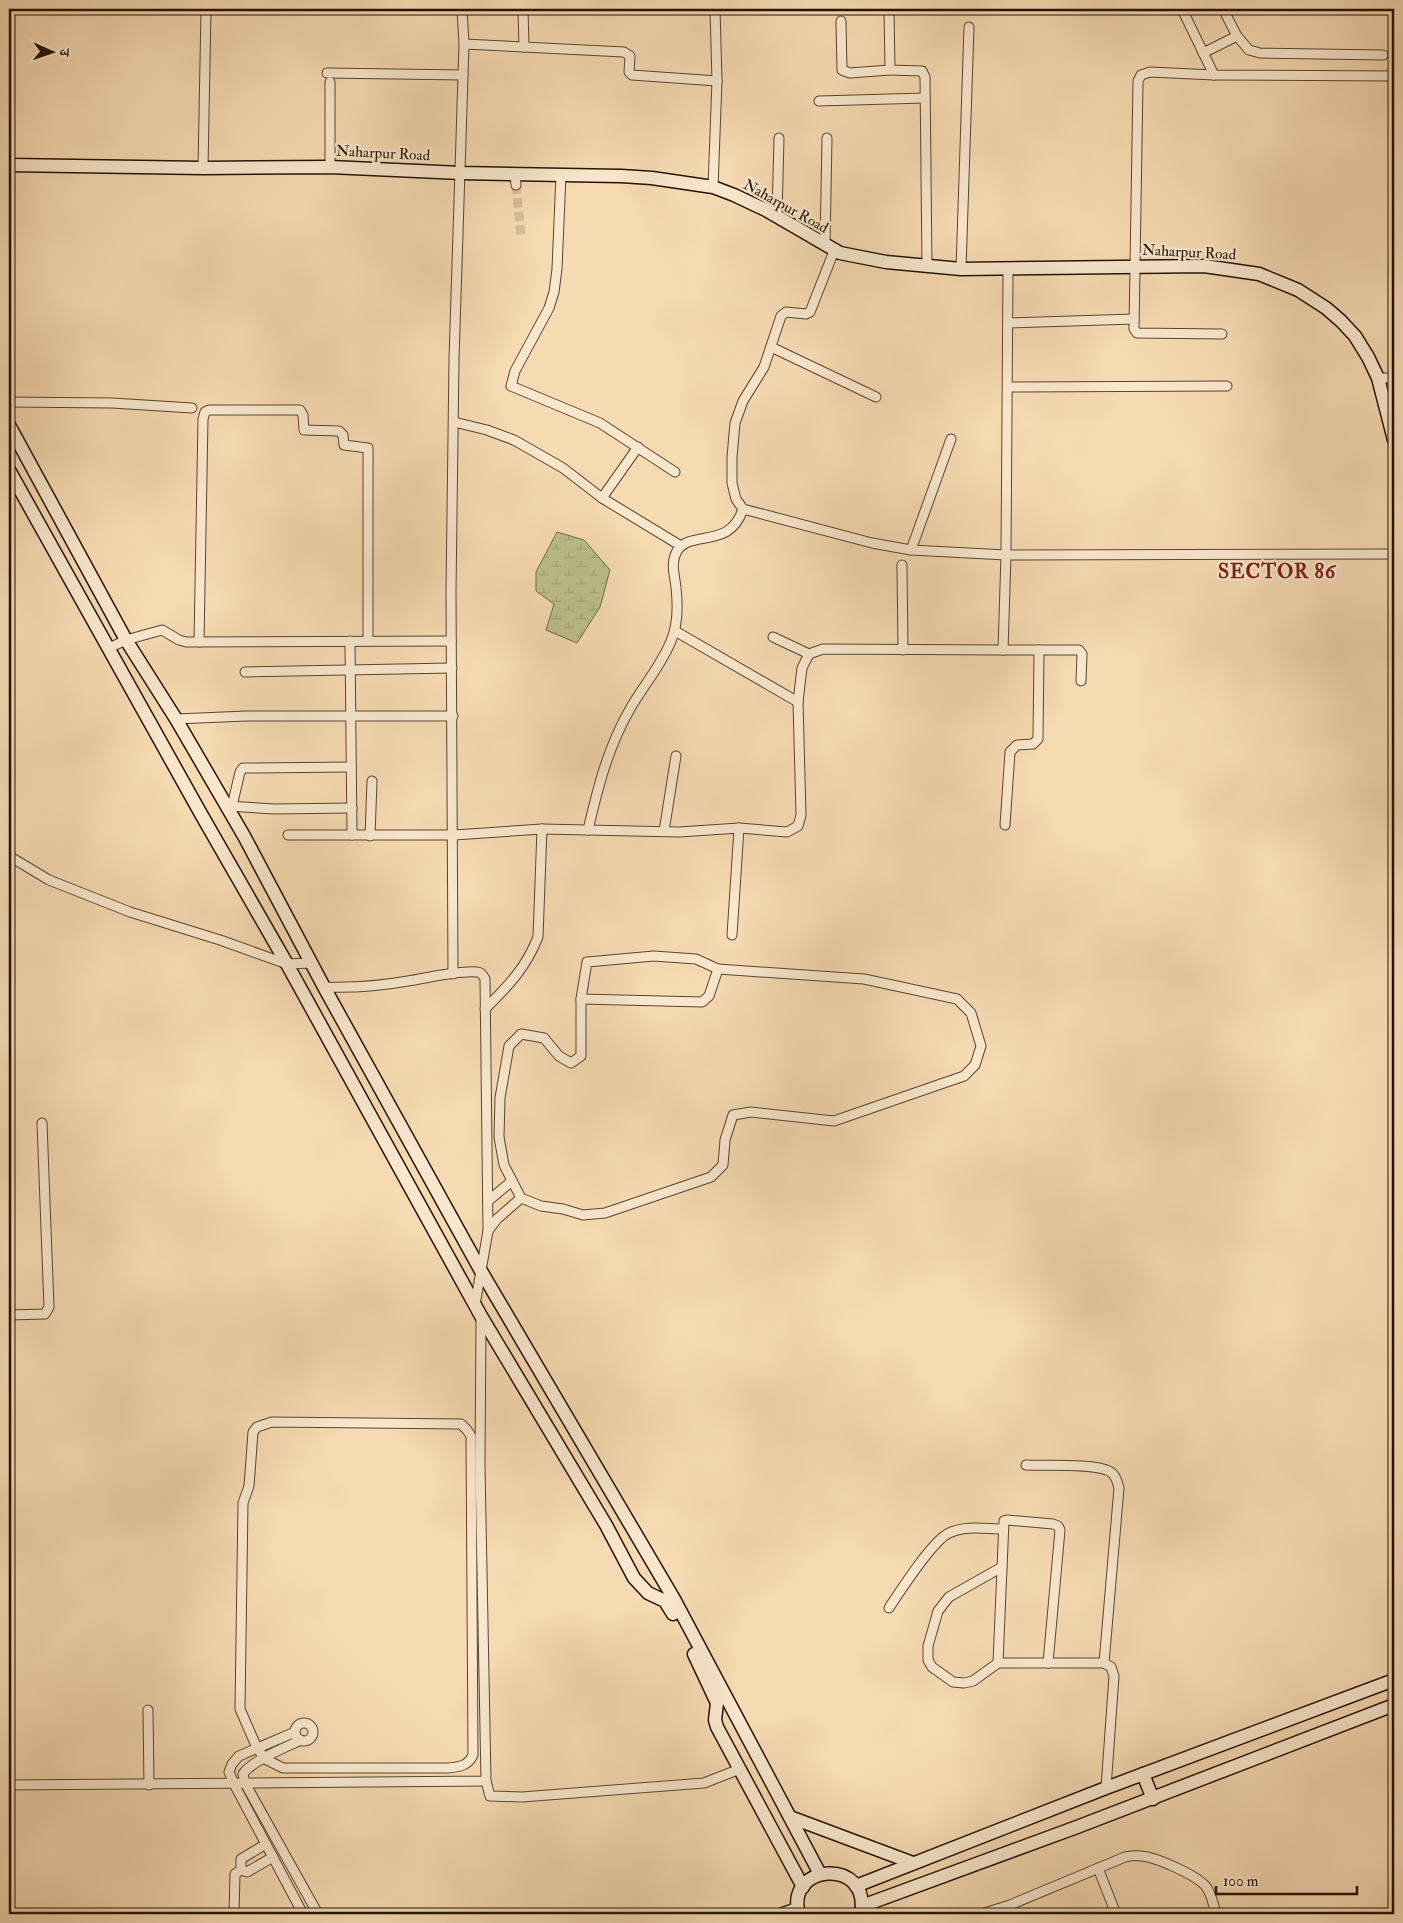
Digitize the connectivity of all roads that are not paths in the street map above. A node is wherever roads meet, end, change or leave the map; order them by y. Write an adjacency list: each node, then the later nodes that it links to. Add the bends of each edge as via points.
1 (206, 9): 26 (street)
2 (462, 9): 11 (street)
3 (523, 9): 12 (street)
4 (714, 9): 19 (street)
5 (889, 9): 15 (street)
6 (1182, 9): 13 (street)
7 (1222, 9): 10 (street)
8 (841, 22): 15 (street, via 842,70 850,73)
9 (969, 27): 34 (street)
10 (1237, 36): 13 (street); 14 (street, via 1249,50 1260,53)
11 (464, 44): 12 (street); 16 (street)
12 (524, 47): 19 (street, via 624,52 630,56 629,72 632,75)
13 (1203, 52): 17 (street)
14 (1383, 56)
15 (890, 70): 20 (street, via 922,71)
16 (463, 75): 25 (street, via 329,78); 27 (street)
17 (1214, 75): 18 (street); 32 (street, via 1150,72 1141,75 1138,81)
18 (1394, 76)
19 (717, 81): 29 (street)
20 (925, 98): 21 (street); 33 (street)
21 (819, 101)
22 (779, 138): 30 (street)
23 (827, 138): 31 (street)
24 (9, 165): 26 (street, Naharpur Road)
25 (330, 167): 26 (street, Naharpur Road); 27 (street, Naharpur Road)
26 (203, 168)
27 (461, 173): 28 (street, Naharpur Road, via 515,180); 48 (street)
28 (561, 175): 29 (street, Naharpur Road, via 652,178); 52 (street, via 554,292 549,308 515,371 511,386 594,420)
29 (714, 187): 30 (street, Naharpur Road)
30 (777, 216): 31 (street, Naharpur Road)
31 (829, 248): 33 (street, Naharpur Road, via 863,259); 39 (street, via 813,308 806,314 783,313)
32 (1134, 266): 35 (street, Naharpur Road); 36 (street); 40 (street, Naharpur Road, via 1234,269 1258,274 1298,290 1341,320 1368,357)
33 (928, 267): 34 (street, Naharpur Road)
34 (961, 269): 35 (street, Naharpur Road)
35 (1008, 269): 37 (street)
36 (1134, 319): 37 (street); 38 (street, via 1134,329 1138,333)
37 (1008, 323): 43 (street)
38 (1222, 334)
39 (771, 347): 44 (street); 56 (street, via 735,423 732,483 736,499)
40 (1378, 378): 41 (street); 46 (street, Naharpur Road)
41 (1394, 378)
42 (1227, 386): 43 (street)
43 (1008, 387): 60 (street)
44 (876, 397)
45 (9, 402): 47 (street)
46 (1390, 406): 50 (street, Naharpur Road)
47 (192, 408)
48 (454, 422): 55 (street, via 514,440 563,468); 67 (street)
49 (9, 425): 64 (street)
50 (1394, 436)
51 (951, 439): 58 (street)
52 (638, 448): 54 (street); 55 (street)
53 (9, 470): 69 (street)
54 (675, 472)
55 (602, 498): 57 (street)
56 (743, 509): 57 (street, via 740,519 724,533); 58 (street)
57 (681, 546): 62 (street, via 673,562 677,610)
58 (910, 550): 60 (street)
59 (1394, 554): 60 (street)
60 (1006, 555): 71 (street)
61 (902, 565): 70 (street)
62 (675, 631): 78 (street); 90 (street, via 618,731 600,776)
63 (773, 637): 73 (street)
64 (126, 640): 68 (street, via 162,630 182,641); 69 (street); 81 (street)
65 (350, 641): 66 (street); 68 (street); 75 (street)
66 (368, 641): 67 (street); 68 (street, via 368,448 344,445 339,431 304,430 300,410 209,410 203,419)
67 (452, 641): 74 (street)
68 (199, 642)
69 (109, 648): 98 (street)
70 (903, 650): 71 (street); 73 (street, via 823,649)
71 (1003, 650): 72 (street)
72 (1039, 650): 77 (street, via 1079,650 1082,654); 87 (street, via 1038,739 1033,744 1017,745 1010,752)
73 (809, 654): 78 (street, via 802,668)
74 (452, 668): 75 (street); 80 (street)
75 (351, 670): 76 (street); 79 (street)
76 (245, 672)
77 (1081, 681)
78 (798, 702): 88 (street, via 801,815 798,826 787,832)
79 (351, 716): 80 (street); 81 (street); 83 (street)
80 (453, 716): 94 (street)
81 (176, 719): 85 (street)
82 (676, 756): 91 (street)
83 (351, 768): 85 (street, via 243,768); 86 (street)
84 (372, 781): 95 (street)
85 (230, 806): 86 (street); 99 (street)
86 (352, 808): 93 (street)
87 (1005, 825)
88 (739, 828): 91 (street); 97 (street)
89 (542, 829): 90 (street); 94 (street); 104 (street, via 538,937 513,982)
90 (588, 830): 91 (street)
91 (664, 831)
92 (288, 835): 93 (street)
93 (352, 835): 95 (street)
94 (454, 835): 95 (street); 101 (street)
95 (370, 836)
96 (9, 856): 98 (street, via 71,890)
97 (732, 934)
98 (287, 964): 99 (street); 111 (street)
99 (311, 964): 102 (street)
100 (718, 969): 103 (street, via 709,996 702,1002); 103 (street, via 696,959 654,956 587,962); 107 (street, via 864,979 957,999 971,1013 981,1046 975,1065 964,1076 834,1121 751,1112 733,1115 725,1140 723,1165 711,1177 605,1213 582,1215 541,1206)
101 (454, 974): 102 (street, via 389,985); 104 (street, via 482,974 485,979)
102 (324, 987): 110 (street)
103 (581, 999): 106 (street, via 581,1056 571,1063 559,1056 544,1038 521,1034 509,1046 500,1098 499,1137 504,1165)
104 (485, 1009): 108 (street)
105 (42, 1123): 112 (street, via 49,1307 45,1314)
106 (512, 1180): 107 (street); 108 (street)
107 (522, 1198): 109 (street)
108 (488, 1201): 109 (street)
109 (488, 1231): 110 (street)
110 (482, 1271): 111 (street); 136 (street, via 674,1599)
111 (478, 1310): 127 (street, via 634,1578 648,1593 666,1601 717,1703 717,1727); 129 (street)
112 (9, 1315)
113 (1026, 1465): 119 (street, via 1097,1467 1117,1478 1119,1488)
114 (1003, 1529): 115 (street); 116 (street, via 948,1533 934,1546); 118 (street, via 1007,1520 1053,1524 1060,1530)
115 (1002, 1567): 117 (street); 117 (street, via 949,1596 938,1611 928,1646 928,1660 932,1667 953,1682 964,1684 972,1681)
116 (889, 1608)
117 (998, 1663): 118 (street)
118 (1048, 1663): 119 (street)
119 (1104, 1663): 134 (street, via 1111,1667 1114,1676)
120 (1394, 1680): 128 (street)
121 (1394, 1705): 135 (street)
122 (148, 1710): 133 (street)
123 (295, 1732): 124 (street); 124 (street, via 302,1723 312,1728 311,1737); 125 (street)
124 (301, 1740): 126 (street)
125 (257, 1748): 126 (street); 126 (street, via 240,1709 243,1503 249,1486 253,1432 272,1422 461,1424 471,1436 471,1760 448,1768 282,1768); 131 (street, via 239,1756 232,1764 229,1772)
126 (266, 1759): 130 (street, via 247,1768 243,1774)
127 (740, 1769): 129 (street, via 704,1784 522,1797 490,1796); 144 (street)
128 (1143, 1774): 134 (street); 135 (street)
129 (486, 1781): 130 (street)
130 (245, 1783): 131 (street); 150 (street)
131 (234, 1784): 133 (street); 137 (street)
132 (9, 1785): 133 (street)
133 (149, 1785)
134 (1106, 1788): 139 (street)
135 (1153, 1799): 146 (street)
136 (790, 1817): 139 (street); 142 (street)
137 (266, 1844): 138 (street); 141 (street, via 242,1859)
138 (273, 1857): 141 (street, via 247,1872); 149 (street)
139 (913, 1863): 143 (street)
140 (1098, 1868): 145 (street); 154 (street); 155 (street, via 1125,1857 1140,1855 1157,1860 1202,1883 1208,1889)
141 (241, 1870): 148 (street, via 235,1874)
142 (820, 1874): 143 (street, via 840,1874); 144 (street)
143 (856, 1886): 146 (street, via 861,1895)
144 (803, 1887): 147 (street, via 797,1901)
145 (1010, 1905): 152 (street); 153 (street)
146 (861, 1910)
147 (798, 1912): 151 (street)
148 (234, 1914)
149 (303, 1914)
150 (318, 1914)
151 (783, 1914)
152 (981, 1914)
153 (1013, 1914)
154 (1116, 1914)
155 (1216, 1914)

